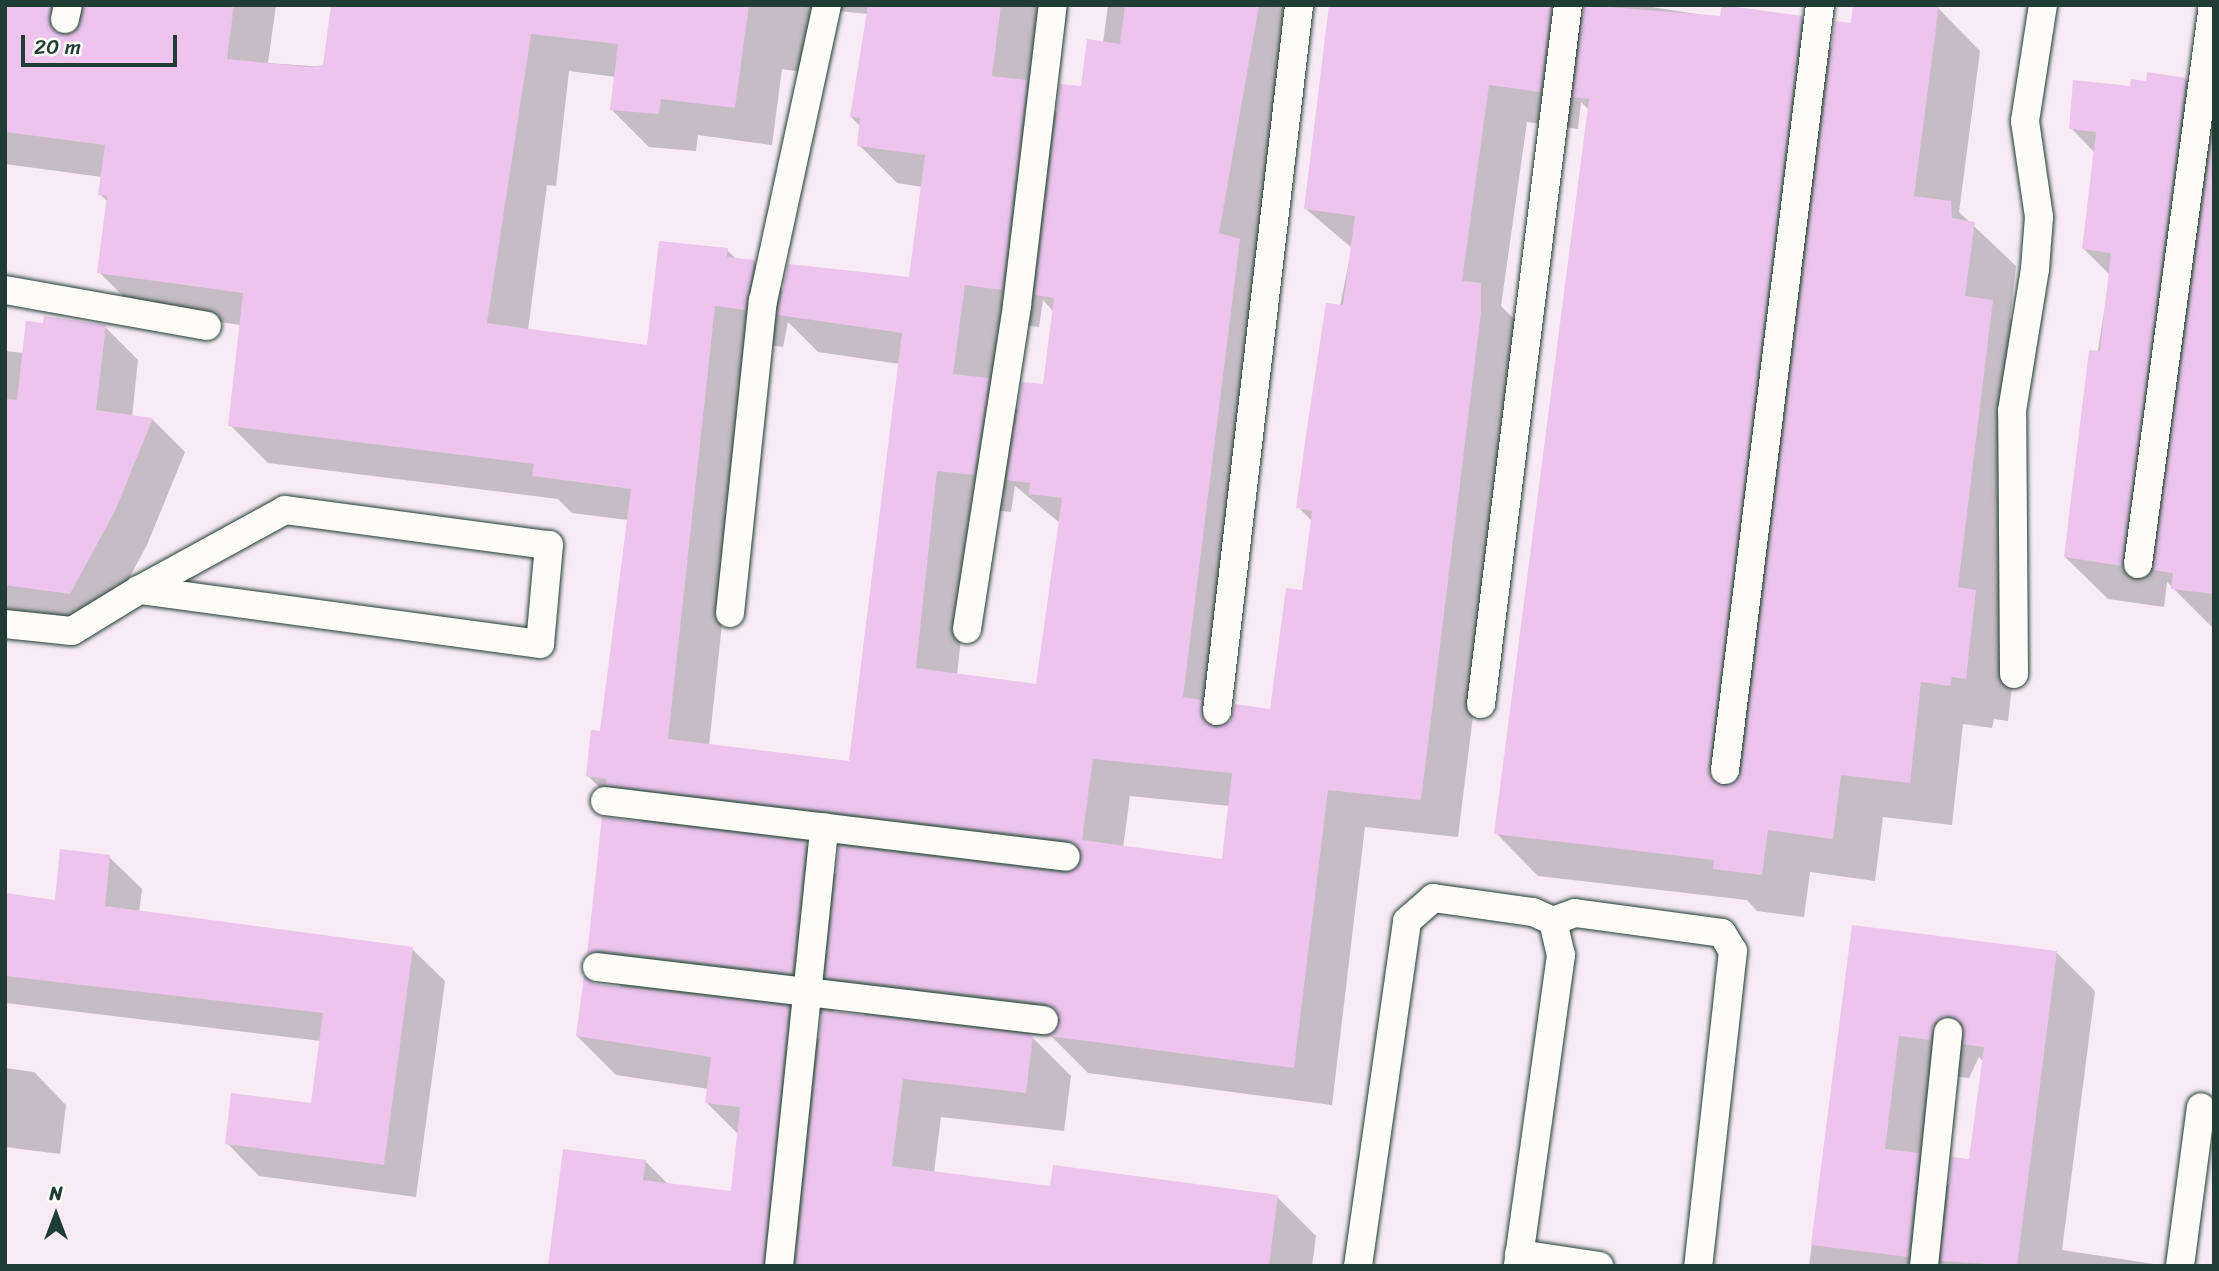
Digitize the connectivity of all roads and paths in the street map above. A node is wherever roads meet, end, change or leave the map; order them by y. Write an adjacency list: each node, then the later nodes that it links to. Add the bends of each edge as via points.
1 (827, 5): 12 (lane, via 763,300)
2 (1053, 5): 14 (lane, via 1017,305)
3 (1299, 5): 17 (lane)
4 (1568, 5): 16 (lane)
5 (1820, 5): 18 (lane)
6 (2043, 5): 15 (lane, via 2025,121 2039,217 2012,411)
7 (2213, 5): 10 (lane)
8 (5, 290): 9 (lane)
9 (207, 326)
10 (2138, 564)
11 (139, 590): 11 (lane, via 285,510 550,545 540,644); 13 (lane, via 72,631)
12 (730, 613)
13 (5, 624)
14 (967, 629)
15 (2014, 674)
16 (1481, 704)
17 (1217, 711)
18 (1724, 770)
19 (605, 801): 20 (lane)
20 (824, 827): 21 (lane); 24 (lane)
21 (1066, 857)
22 (1553, 921): 28 (lane, via 1561,955); 30 (lane, via 1533,912 1433,898 1407,921); 32 (lane, via 1575,913 1722,933 1733,951)
23 (597, 967): 24 (lane)
24 (807, 992): 25 (lane); 29 (lane)
25 (1044, 1020)
26 (1948, 1032): 33 (lane)
27 (2201, 1107): 34 (lane)
28 (1518, 1260): 31 (lane)
29 (779, 1266)
30 (1358, 1266)
31 (1600, 1266)
32 (1698, 1266)
33 (1924, 1266)
34 (2180, 1266)

